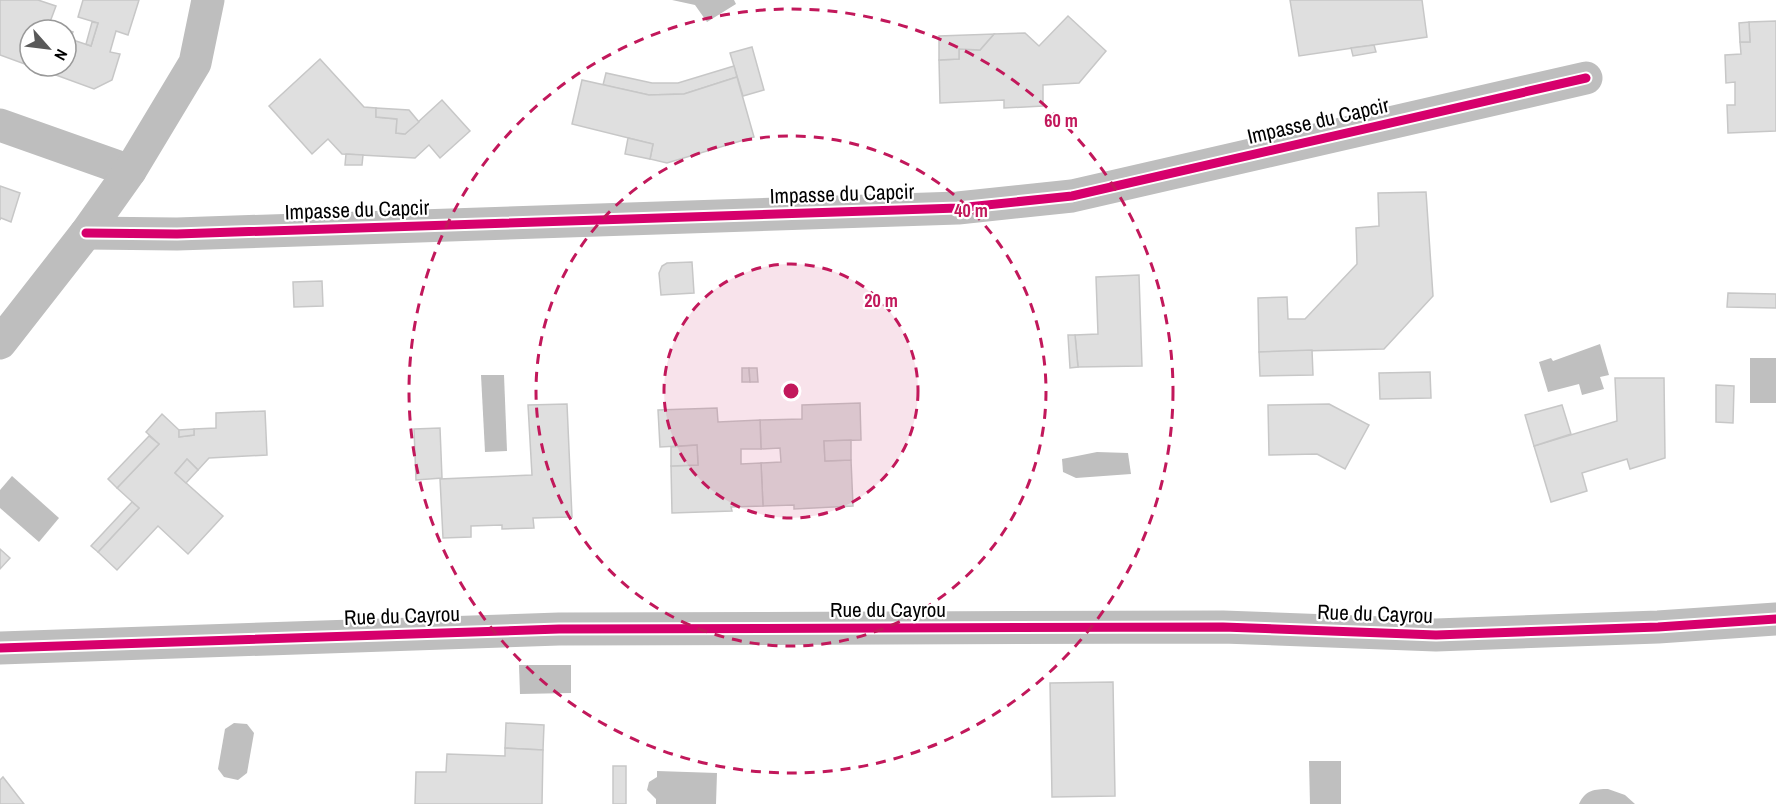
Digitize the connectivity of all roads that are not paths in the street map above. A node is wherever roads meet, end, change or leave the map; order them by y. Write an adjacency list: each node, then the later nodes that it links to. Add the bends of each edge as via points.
1 (208, 0): 4 (street, via 195,63)
2 (1586, 78): 5 (street, Impasse du Capcir, via 1072,196 958,208 177,234)
3 (0, 125): 4 (street)
4 (130, 171): 5 (street)
5 (86, 233): 6 (street)
6 (0, 343)
7 (1776, 619): 8 (street, Rue du Cayrou, via 1436,635 1223,627 559,629)
8 (0, 648)

